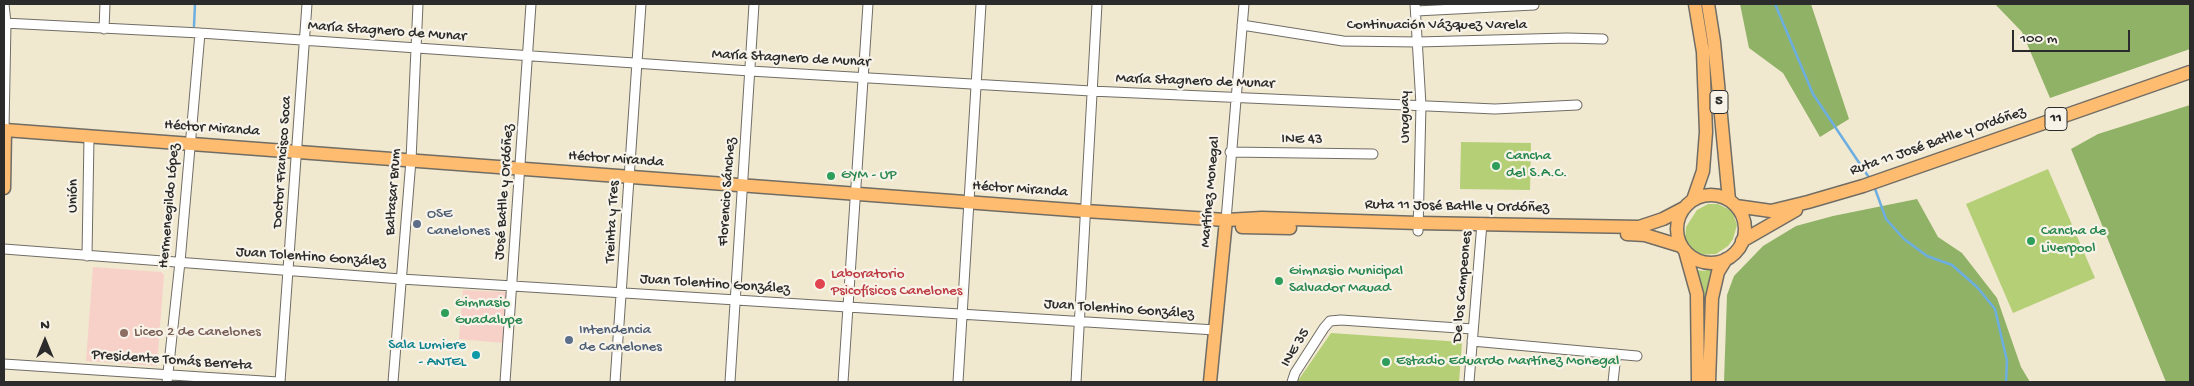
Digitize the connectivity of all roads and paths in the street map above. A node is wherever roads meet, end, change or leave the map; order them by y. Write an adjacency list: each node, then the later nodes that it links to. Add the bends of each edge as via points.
1 (4, 4): 16 (street)
2 (105, 4): 18 (street)
3 (307, 4): 21 (street, Doctor Francisco Soca)
4 (418, 4): 23 (street, Baltasar Brum)
5 (531, 4): 24 (street, José Batlle y Ordóñez)
6 (641, 4): 25 (street, Treinta y Tres)
7 (754, 4): 26 (street, Florencio Sánchez)
8 (868, 4): 28 (street)
9 (981, 4): 29 (street)
10 (1098, 4): 30 (street)
11 (1244, 4): 17 (street, Martínez Monegal)
12 (1696, 4): 49 (highway, 5, via 1703,52 1706,132 1703,171)
13 (1708, 4): 48 (highway, 5)
14 (1534, 5): 15 (street)
15 (1415, 7): 22 (street, Uruguay)
16 (5, 23): 18 (street, María Stagnero de Munar); 34 (street)
17 (1242, 26): 22 (street, Continuación Vázquez Varela, via 1343,41); 31 (street, Martínez Monegal)
18 (104, 29): 19 (street, María Stagnero de Munar)
19 (200, 33): 21 (street, María Stagnero de Munar); 36 (street, Hermenegildo López)
20 (1603, 39): 22 (street, Continuación Vázquez Varela)
21 (305, 40): 23 (street, María Stagnero de Munar); 37 (street, Doctor Francisco Soca)
22 (1418, 42): 32 (street, Uruguay)
23 (415, 48): 24 (street, María Stagnero de Munar); 40 (street, Baltasar Brum)
24 (527, 56): 25 (street, María Stagnero de Munar); 41 (street, José Batlle y Ordóñez)
25 (637, 63): 26 (street, María Stagnero de Munar); 42 (street, Treinta y Tres)
26 (750, 71): 28 (street, María Stagnero de Munar); 43 (street, Florencio Sánchez)
27 (2190, 72): 46 (highway, Ruta 11 José Batlle y Ordóñez / 11, via 1863,186)
28 (864, 78): 29 (street, María Stagnero de Munar); 45 (street)
29 (976, 84): 30 (street, María Stagnero de Munar); 47 (street)
30 (1092, 91): 31 (street, María Stagnero de Munar); 50 (street)
31 (1235, 97): 32 (street, María Stagnero de Munar); 38 (street, Martínez Monegal)
32 (1421, 105): 33 (street, María Stagnero de Munar, via 1495,109); 52 (street, Uruguay)
33 (1577, 105)
34 (4, 130): 35 (highway, Héctor Miranda); 44 (highway)
35 (89, 137): 36 (highway, Héctor Miranda); 57 (street, Unión)
36 (189, 144): 37 (highway, Héctor Miranda); 59 (street, Hermenegildo López)
37 (297, 152): 40 (highway, Héctor Miranda); 60 (street, Doctor Francisco Soca)
38 (1230, 152): 39 (street, INE 43); 51 (street, Martínez Monegal)
39 (1373, 154)
40 (411, 160): 41 (highway, Héctor Miranda); 61 (street, Baltasar Brum)
41 (521, 168): 42 (highway, Héctor Miranda); 62 (street, José Batlle y Ordóñez)
42 (629, 177): 43 (highway, Héctor Miranda); 63 (street, Treinta y Tres)
43 (742, 185): 45 (highway, Héctor Miranda); 64 (street, Florencio Sánchez)
44 (4, 188)
45 (855, 194): 47 (highway, Héctor Miranda); 65 (street)
46 (1808, 202): 48 (highway, Ruta 11 José Batlle y Ordóñez / 11, via 1771,211); 54 (highway, Ruta 11 José Batlle y Ordóñez / 11)
47 (968, 203): 50 (highway, Héctor Miranda); 66 (street)
48 (1732, 203): 49 (highway, via 1722,197 1707,195); 54 (highway, via 1744,222)
49 (1689, 204): 53 (highway, Ruta 11 José Batlle y Ordóñez, via 1664,219 1640,227); 55 (highway, via 1680,215 1677,230)
50 (1085, 211): 51 (highway, Héctor Miranda); 67 (street)
51 (1225, 223): 52 (highway, Ruta 11 José Batlle y Ordóñez, via 1262,218); 69 (highway, Martínez Monegal)
52 (1418, 227): 53 (highway, Ruta 11 José Batlle y Ordóñez)
53 (1482, 227): 55 (highway, Ruta 11 José Batlle y Ordóñez, via 1633,234); 68 (street, De los Campeones)
54 (1742, 241): 58 (highway)
55 (1683, 248): 58 (highway, via 1704,262); 87 (highway, via 1697,294)
56 (4, 249): 57 (street, Juan Tolentino González)
57 (87, 256): 59 (street, Juan Tolentino González)
58 (1726, 259): 88 (highway, via 1718,272 1712,298)
59 (180, 262): 60 (street, Juan Tolentino González); 74 (street, Hermenegildo López)
60 (289, 270): 61 (street, Juan Tolentino González); 75 (street, Doctor Francisco Soca)
61 (401, 279): 62 (street, Juan Tolentino González); 76 (street, Baltasar Brum)
62 (513, 286): 63 (street, Juan Tolentino González); 77 (street, José Batlle y Ordóñez)
63 (622, 293): 64 (street, Juan Tolentino González); 78 (street, Treinta y Tres)
64 (734, 300): 65 (street, Juan Tolentino González); 79 (street, Florencio Sánchez)
65 (848, 307): 66 (street, Juan Tolentino González); 80 (street)
66 (962, 314): 67 (street, Juan Tolentino González); 81 (street)
67 (1081, 321): 69 (street, Juan Tolentino González); 82 (street)
68 (1473, 329): 70 (street, De los Campeones); 84 (street, INE 35, via 1330,321 1294,373)
69 (1215, 330): 83 (highway, Martínez Monegal)
70 (1472, 340): 71 (street); 85 (street, De los Campeones)
71 (1616, 354): 72 (street); 86 (street)
72 (1637, 356)
73 (4, 364): 74 (street, Presidente Tomás Berreta)
74 (167, 378): 75 (street, Presidente Tomás Berreta)
75 (279, 382)
76 (392, 382)
77 (506, 382)
78 (615, 382)
79 (730, 382)
80 (843, 382)
81 (958, 382)
82 (1076, 382)
83 (1210, 382)
84 (1292, 382)
85 (1469, 382)
86 (1613, 382)
87 (1698, 382)
88 (1709, 382)

